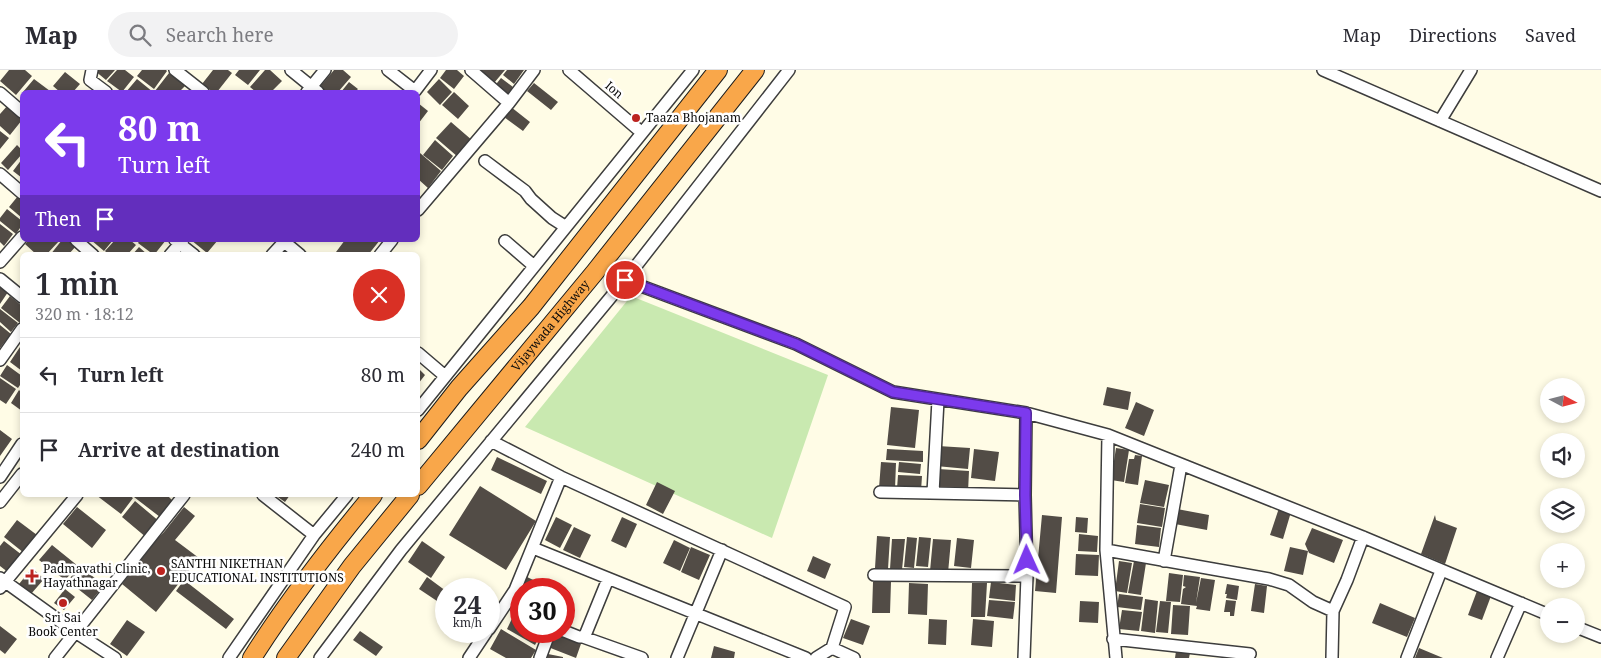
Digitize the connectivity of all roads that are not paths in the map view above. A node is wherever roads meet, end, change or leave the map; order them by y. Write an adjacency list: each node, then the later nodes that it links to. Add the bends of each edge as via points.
1 (92, 70): 16 (street, via 90,80)
2 (175, 70): 17 (street)
3 (291, 70): 18 (street)
4 (325, 70): 19 (street)
5 (388, 70): 20 (street)
6 (431, 70): 21 (street)
7 (471, 70): 23 (street)
8 (534, 70): 23 (street)
9 (569, 70): 26 (street, Ion)
10 (718, 70): 58 (highway, via 531,307)
11 (755, 70): 65 (highway, Vijaywada Highway, via 595,272)
12 (789, 70): 48 (street)
13 (1323, 70): 25 (street)
14 (1471, 70): 25 (street)
15 (689, 71): 26 (street)
16 (103, 90)
17 (200, 90)
18 (311, 90)
19 (313, 90)
20 (413, 90)
21 (415, 90)
22 (0, 93): 24 (street)
23 (509, 103): 31 (street)
24 (20, 110)
25 (1440, 121): 30 (street)
26 (641, 132): 32 (street)
27 (485, 162): 32 (street)
28 (0, 174): 29 (street)
29 (20, 192)
30 (1601, 192)
31 (420, 208)
32 (566, 227): 46 (street)
33 (20, 239): 45 (street)
34 (505, 241): 46 (street)
35 (78, 242): 40 (street)
36 (180, 242): 41 (street)
37 (282, 242): 42 (street)
38 (284, 242): 43 (street)
39 (390, 242): 44 (street)
40 (90, 252)
41 (191, 252)
42 (274, 252)
43 (296, 252)
44 (382, 252)
45 (0, 262)
46 (534, 266): 53 (street)
47 (0, 279): 49 (street)
48 (625, 280): 54 (street, via 796,344 893,392); 59 (street)
49 (20, 295)
50 (20, 332): 52 (street)
51 (420, 355): 53 (street)
52 (0, 360)
53 (445, 376): 55 (street)
54 (938, 400): 56 (street); 67 (street)
55 (420, 407)
56 (1026, 413): 57 (street); 68 (street)
57 (1108, 435): 61 (street); 80 (street)
58 (420, 437)
59 (491, 441): 64 (street); 107 (street, via 401,550)
60 (20, 447): 62 (street)
61 (1181, 465): 77 (street); 81 (street)
62 (0, 477)
63 (20, 477): 75 (street)
64 (561, 477): 78 (street); 79 (street)
65 (420, 484)
66 (880, 492): 67 (street)
67 (933, 493): 68 (street)
68 (1025, 495): 84 (street)
69 (75, 497): 86 (street)
70 (182, 497): 93 (street)
71 (266, 497): 76 (street)
72 (345, 497): 76 (street)
73 (371, 497): 105 (highway, via 329,547)
74 (404, 497): 106 (highway)
75 (0, 502)
76 (314, 535): 104 (street)
77 (1363, 537): 82 (street); 88 (street)
78 (533, 548): 85 (street); 90 (street, via 515,590)
79 (722, 550): 91 (street); 100 (street, via 845,607)
80 (1106, 550): 81 (street); 97 (street)
81 (1164, 561): 88 (street, via 1269,579 1289,585)
82 (1441, 570): 87 (street); 118 (street)
83 (874, 575): 84 (street)
84 (1027, 576): 115 (street)
85 (608, 579): 91 (street); 95 (street)
86 (2, 583): 93 (street)
87 (1521, 603): 89 (street); 119 (street)
88 (1333, 611): 117 (street)
89 (1540, 611)
90 (500, 612)
91 (696, 614): 111 (street); 112 (street)
92 (1585, 630): 96 (street)
93 (74, 632): 102 (street); 103 (street)
94 (575, 635): 95 (street)
95 (583, 637): 110 (street)
96 (1601, 637)
97 (1113, 639): 101 (street); 116 (street)
98 (480, 643): 108 (street)
99 (546, 643): 109 (street)
100 (832, 648): 113 (street); 114 (street)
101 (1250, 654)
102 (55, 658)
103 (115, 658)
104 (228, 658)
105 (252, 658)
106 (286, 658)
107 (320, 658)
108 (470, 658)
109 (540, 658)
110 (642, 658)
111 (677, 658)
112 (806, 658)
113 (816, 658)
114 (854, 658)
115 (1024, 658)
116 (1116, 658)
117 (1332, 658)
118 (1407, 658)
119 (1497, 658)

